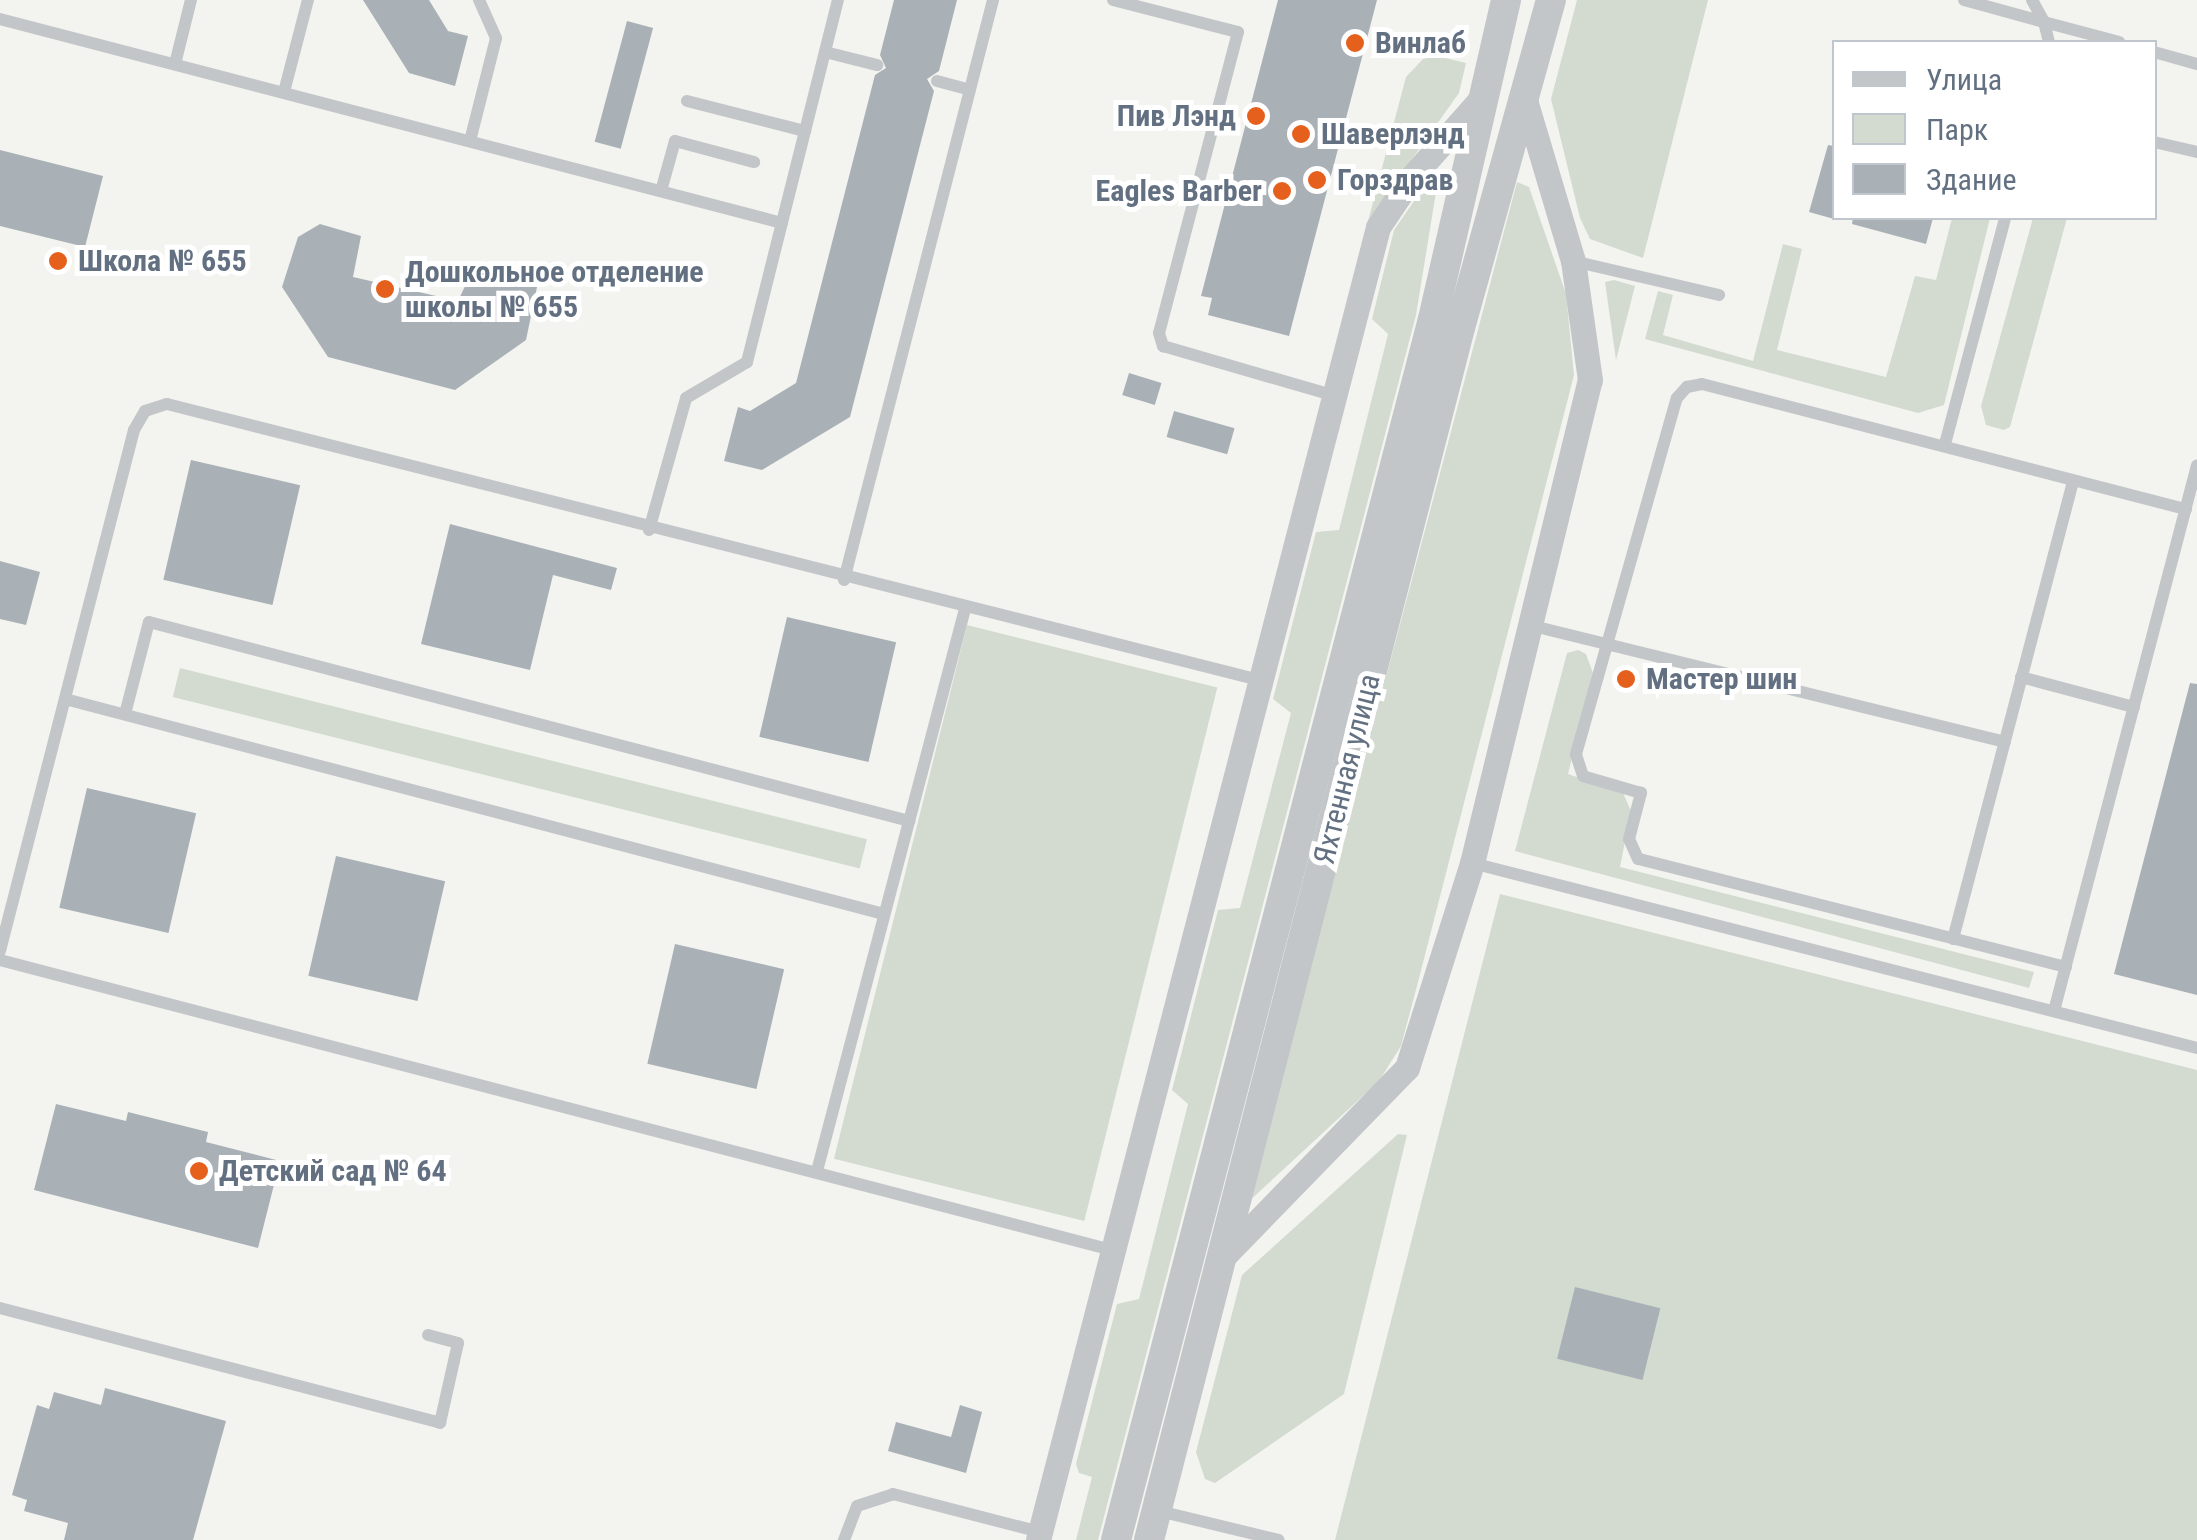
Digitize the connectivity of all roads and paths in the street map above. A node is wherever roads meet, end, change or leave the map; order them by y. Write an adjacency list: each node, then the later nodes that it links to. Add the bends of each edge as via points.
1 (191, 0): 17 (lane)
2 (308, 0): 22 (lane)
3 (479, 0): 27 (lane, via 496,38)
4 (838, 0): 15 (lane)
5 (993, 0): 21 (lane)
6 (1113, 0): 36 (lane, via 1238,32 1159,333 1163,346)
7 (1506, 0): 24 (street, Яхтенная улица)
8 (1551, 0): 25 (street, Яхтенная улица)
9 (1964, 0): 12 (lane)
10 (2032, 0): 12 (lane)
11 (0, 19): 17 (lane)
12 (2044, 22): 13 (lane); 14 (lane)
13 (2048, 40)
14 (2112, 40)
15 (825, 52): 19 (lane); 26 (lane)
16 (2157, 53): 18 (lane)
17 (174, 64): 22 (lane)
18 (2197, 64)
19 (877, 65)
20 (936, 81): 21 (lane)
21 (970, 90): 42 (lane)
22 (284, 92): 27 (lane)
23 (688, 100): 26 (lane)
24 (1480, 100): 36 (street, via 1410,178 1378,227); 69 (street, Яхтенная улица, via 1433,319)
25 (1525, 100): 34 (street); 63 (street, Яхтенная улица, via 1464,310)
26 (805, 131): 33 (lane)
27 (470, 141): 31 (lane)
28 (2157, 143): 29 (lane)
29 (2197, 152)
30 (754, 162): 31 (lane, via 674,141)
31 (661, 191): 33 (lane)
32 (2004, 220): 37 (lane)
33 (782, 223): 41 (lane, via 747,362 686,398)
34 (1573, 261): 35 (lane); 44 (street, via 1590,380)
35 (1719, 295)
36 (1332, 395): 47 (street)
37 (1945, 444): 39 (lane); 45 (lane, via 1702,384 1687,386 1677,398)
38 (2197, 465): 40 (lane)
39 (2073, 480): 40 (lane); 46 (lane)
40 (2186, 509): 49 (lane)
41 (649, 530): 42 (lane); 48 (lane, via 167,404 144,411 134,430)
42 (844, 580): 43 (lane)
43 (965, 609): 47 (lane); 52 (lane)
44 (1530, 626): 45 (lane); 53 (street)
45 (1607, 645): 51 (lane); 55 (lane, via 1576,762 1590,779 1641,793 1629,840 1638,859)
46 (2021, 678): 49 (lane); 51 (lane)
47 (1259, 680): 62 (street)
48 (65, 699): 50 (lane); 56 (lane)
49 (2134, 707): 58 (lane)
50 (125, 714): 52 (lane, via 149,622); 54 (lane)
51 (2004, 742): 55 (lane)
52 (909, 821): 54 (lane)
53 (1472, 862): 59 (lane); 63 (street, via 1407,1068 1364,1120)
54 (884, 914): 61 (lane)
55 (1953, 939): 58 (lane)
56 (0, 950)
57 (0, 960): 61 (lane)
58 (2066, 966): 59 (lane)
59 (2054, 1011): 60 (lane)
60 (2197, 1048)
61 (817, 1170): 62 (lane)
62 (1112, 1250): 67 (street)
63 (1222, 1258): 66 (street, Яхтенная улица)
64 (0, 1308): 65 (lane, via 440,1422 458,1343)
65 (428, 1335)
66 (1156, 1510): 70 (street, Яхтенная улица); 71 (lane)
67 (1039, 1536): 68 (lane, via 893,1494 857,1506)
68 (844, 1540)
69 (1116, 1540)
70 (1149, 1540)
71 (1279, 1540)

